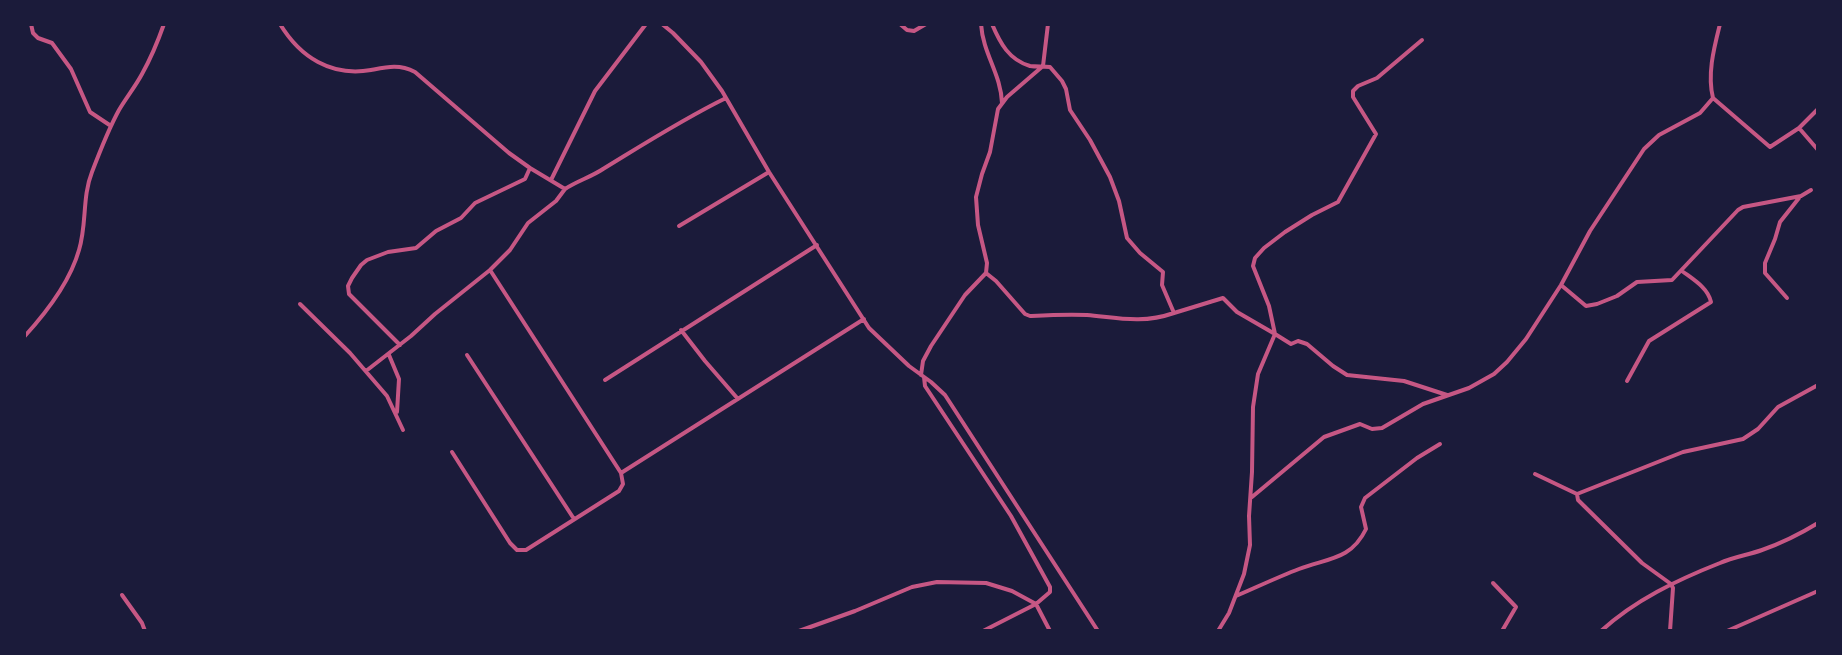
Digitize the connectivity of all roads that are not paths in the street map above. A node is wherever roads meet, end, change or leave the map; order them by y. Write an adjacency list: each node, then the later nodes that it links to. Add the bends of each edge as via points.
1 (31, 24): 18 (street, via 33,33 51,42 71,69 90,112)
2 (164, 24): 18 (street)
3 (280, 24): 21 (street, via 301,52 330,68 351,72 395,66 415,72)
4 (646, 24): 23 (street, via 595,91)
5 (662, 24): 14 (street, via 701,62)
6 (900, 24): 7 (street, via 914,31)
7 (926, 24)
8 (981, 24): 16 (street)
9 (992, 24): 13 (street, via 1010,55 1030,66)
10 (1048, 24): 13 (street)
11 (1720, 24): 15 (street, via 1711,74)
12 (1422, 40): 38 (street, via 1353,91 1376,134 1338,202 1294,225 1255,258)
13 (1043, 66): 16 (street); 35 (street, via 1052,68 1062,81 1070,110 1110,177 1127,238 1163,272 1162,285)
14 (726, 98): 22 (street); 24 (street)
15 (1713, 98): 19 (street, via 1770,147); 32 (street, via 1700,113 1644,149)
16 (1002, 103): 31 (street, via 976,197)
17 (1818, 109): 19 (street)
18 (111, 126): 39 (street, via 85,191 79,250 70,272)
19 (1799, 128): 20 (street)
20 (1818, 150)
21 (530, 168): 23 (street); 40 (street, via 525,179 475,203 416,248 367,260 356,271 349,294)
22 (769, 172): 27 (street); 28 (street)
23 (551, 180): 24 (street)
24 (565, 189): 29 (street, via 528,223)
25 (1811, 190): 26 (street)
26 (1801, 196): 30 (street, via 1738,210); 33 (street, via 1780,222 1765,263 1765,273)
27 (679, 226)
28 (817, 245): 36 (street); 37 (street)
29 (490, 270): 40 (street); 54 (street)
30 (1682, 271): 32 (street, via 1672,280 1637,282 1589,306); 46 (street, via 1711,302 1649,341)
31 (986, 273): 35 (street, via 1030,316 1144,320); 44 (street, via 931,346)
32 (1561, 285): 48 (street, via 1507,362 1483,381)
33 (1787, 298)
34 (300, 304): 43 (street)
35 (1174, 313): 38 (street, via 1223,298)
36 (864, 319): 44 (street); 49 (street)
37 (681, 330): 45 (street); 49 (street)
38 (1275, 334): 48 (street, via 1291,344 1307,344 1347,375 1404,381); 57 (street, via 1255,391)
39 (24, 337)
40 (400, 345): 41 (street)
41 (388, 354): 43 (street); 50 (street, via 399,379)
42 (467, 355): 58 (street)
43 (366, 371): 50 (street)
44 (922, 376): 65 (street, via 1050,587); 71 (street, via 945,395)
45 (605, 380)
46 (1627, 381)
47 (1818, 385): 56 (street, via 1778,407 1743,439 1683,452)
48 (1450, 395): 57 (street, via 1382,428 1360,424 1324,437)
49 (738, 399): 54 (street)
50 (397, 414): 51 (street)
51 (403, 430)
52 (1440, 444): 64 (street, via 1365,498 1361,507 1366,529 1350,549)
53 (452, 452): 58 (street, via 517,550 526,550)
54 (621, 473): 58 (street, via 619,491)
55 (1535, 474): 56 (street)
56 (1577, 494): 61 (street, via 1628,550)
57 (1250, 498): 64 (street, via 1250,545)
58 (574, 519)
59 (1818, 523): 61 (street)
60 (1493, 583): 73 (street, via 1516,607)
61 (1671, 584): 74 (street); 75 (street)
62 (1818, 591): 76 (street)
63 (122, 595): 67 (street)
64 (1236, 596): 72 (street)
65 (1036, 604): 66 (street); 68 (street, via 986,583 937,582); 70 (street)
66 (992, 629): 69 (street)
67 (145, 631)
68 (799, 631)
69 (983, 631)
70 (1050, 631)
71 (1098, 631)
72 (1218, 631)
73 (1502, 631)
74 (1601, 631)
75 (1670, 631)
76 (1727, 631)

